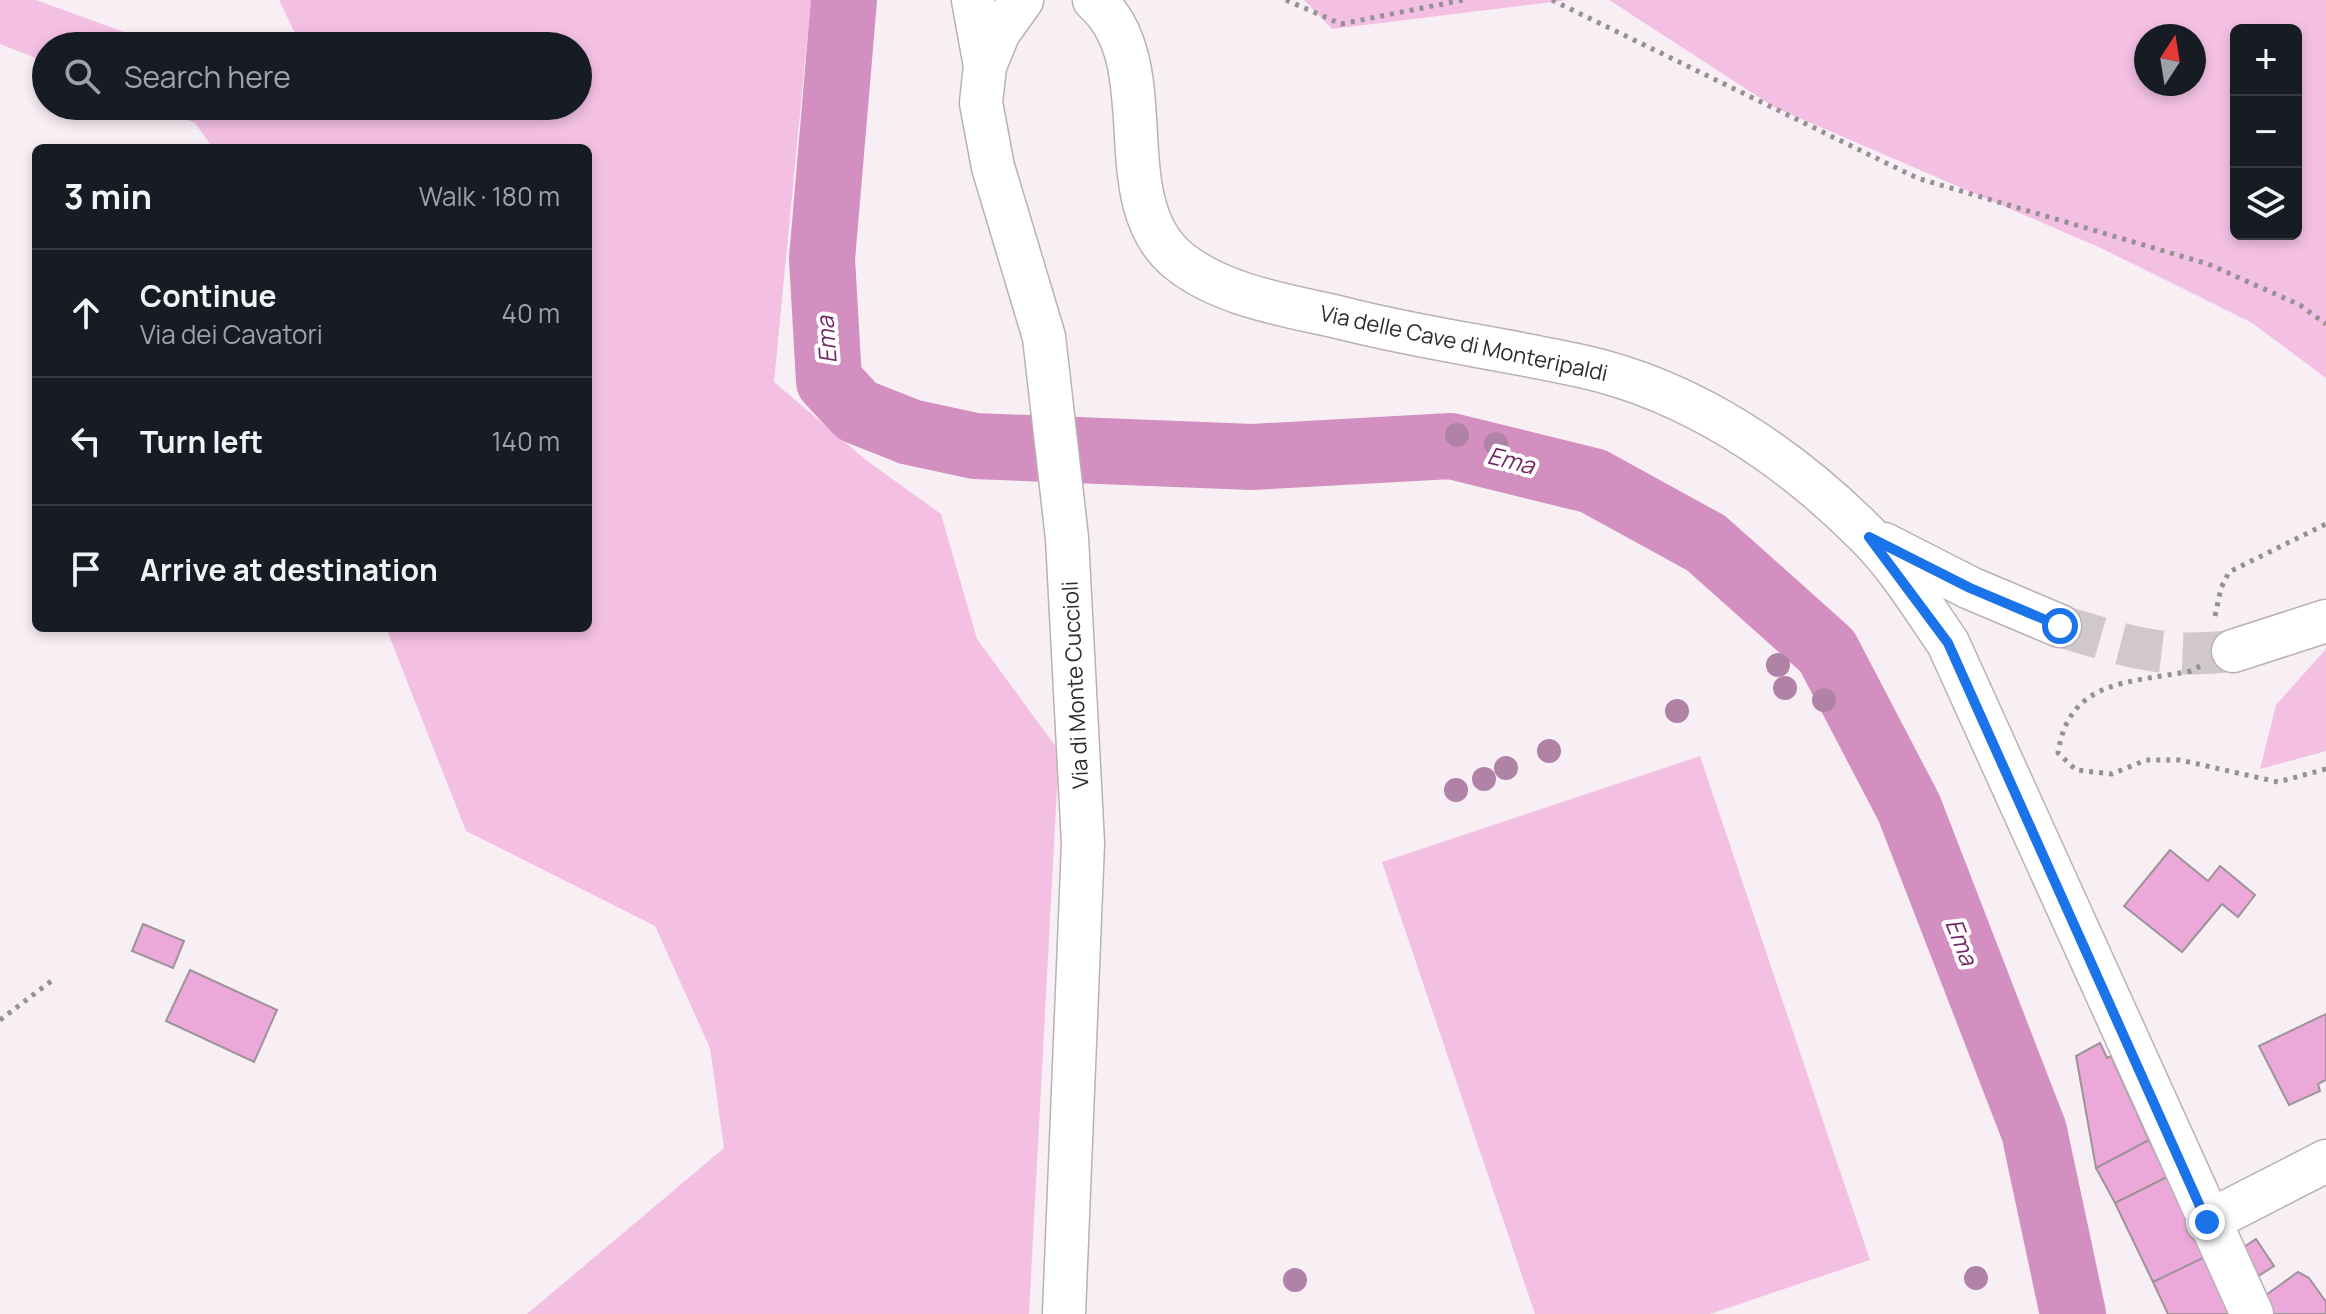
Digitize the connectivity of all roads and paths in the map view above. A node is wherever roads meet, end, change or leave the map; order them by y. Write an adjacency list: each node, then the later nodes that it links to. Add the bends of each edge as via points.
1 (973, 0): 8 (street, Via di Monte Cuccioli)
2 (1022, 0): 8 (street, Via di Monte Cuccioli, via 999,32)
3 (1094, 0): 9 (street, Via delle Cave di Monteripaldi, via 1115,25)
4 (1117, 0): 9 (street, Via delle Cave di Monteripaldi)
5 (1286, 0): 6 (path, via 1341,24)
6 (1463, 0)
7 (1552, 0): 10 (path, via 1917,178 2208,264 2300,305)
8 (985, 66): 21 (street, Via di Monte Cuccioli, via 981,103 993,167 1044,337 1067,538 1083,843)
9 (1129, 67): 12 (street, Via delle Cave di Monteripaldi, via 1146,211 1158,241 1181,263 1232,290 1419,337 1582,366 1707,412 1797,474)
10 (2326, 324)
11 (2326, 524): 15 (path, via 2229,572 2221,588)
12 (1869, 537): 14 (street); 20 (street, Via delle Cave di Monteripaldi, via 1948,643)
13 (2326, 621): 15 (street)
14 (2060, 626)
15 (2217, 647): 16 (path, via 2191,671 2109,687 2077,705 2062,726 2058,753 2076,770 2112,774 2146,760 2180,760 2278,782)
16 (2326, 769)
17 (54, 979): 18 (path)
18 (0, 1020)
19 (2326, 1161): 20 (street)
20 (2207, 1222): 22 (street, Via delle Cave di Monteripaldi)
21 (1064, 1314)
22 (2252, 1314)

